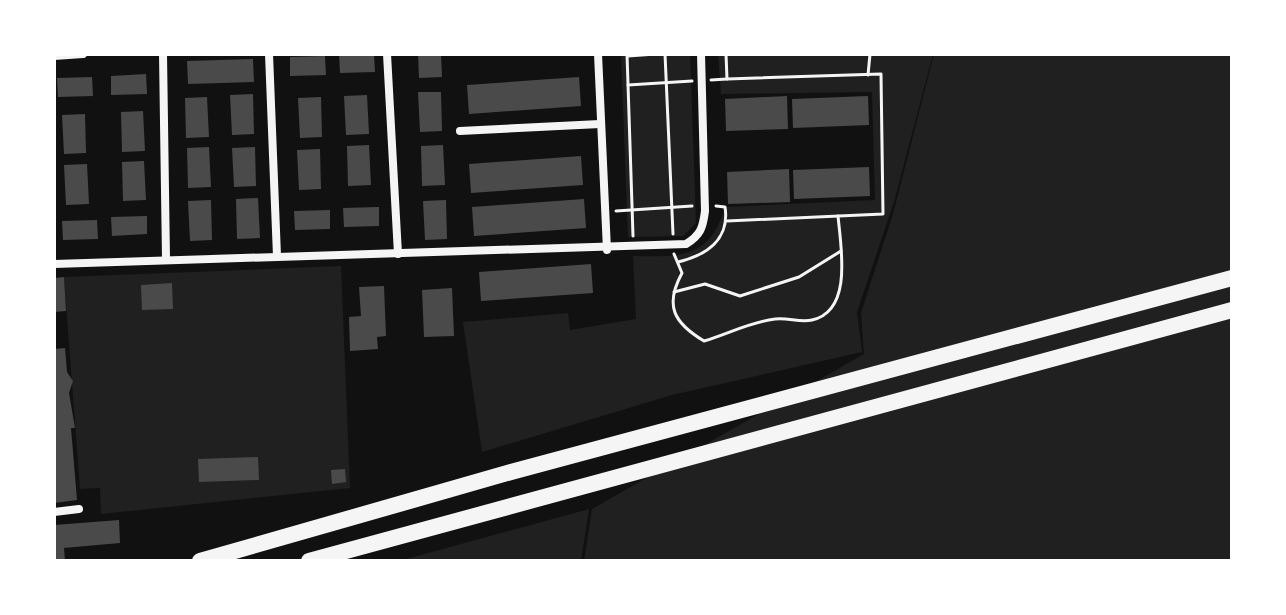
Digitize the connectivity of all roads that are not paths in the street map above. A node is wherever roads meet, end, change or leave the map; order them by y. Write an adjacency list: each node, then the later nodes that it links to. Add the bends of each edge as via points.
1 (83, 54): 7 (street)
2 (163, 54): 13 (street)
3 (269, 54): 12 (street)
4 (387, 54): 11 (street)
5 (598, 54): 8 (street)
6 (701, 54): 10 (street, via 703,228 697,238 673,247)
7 (54, 56)
8 (600, 124): 9 (street); 10 (street)
9 (460, 131)
10 (607, 250): 11 (street)
11 (398, 254): 12 (street)
12 (277, 256): 13 (street)
13 (166, 259): 14 (street)
14 (54, 264)
15 (1232, 278): 19 (highway)
16 (1232, 310): 20 (highway)
17 (79, 509): 18 (street)
18 (54, 512)
19 (200, 561)
20 (309, 561)

